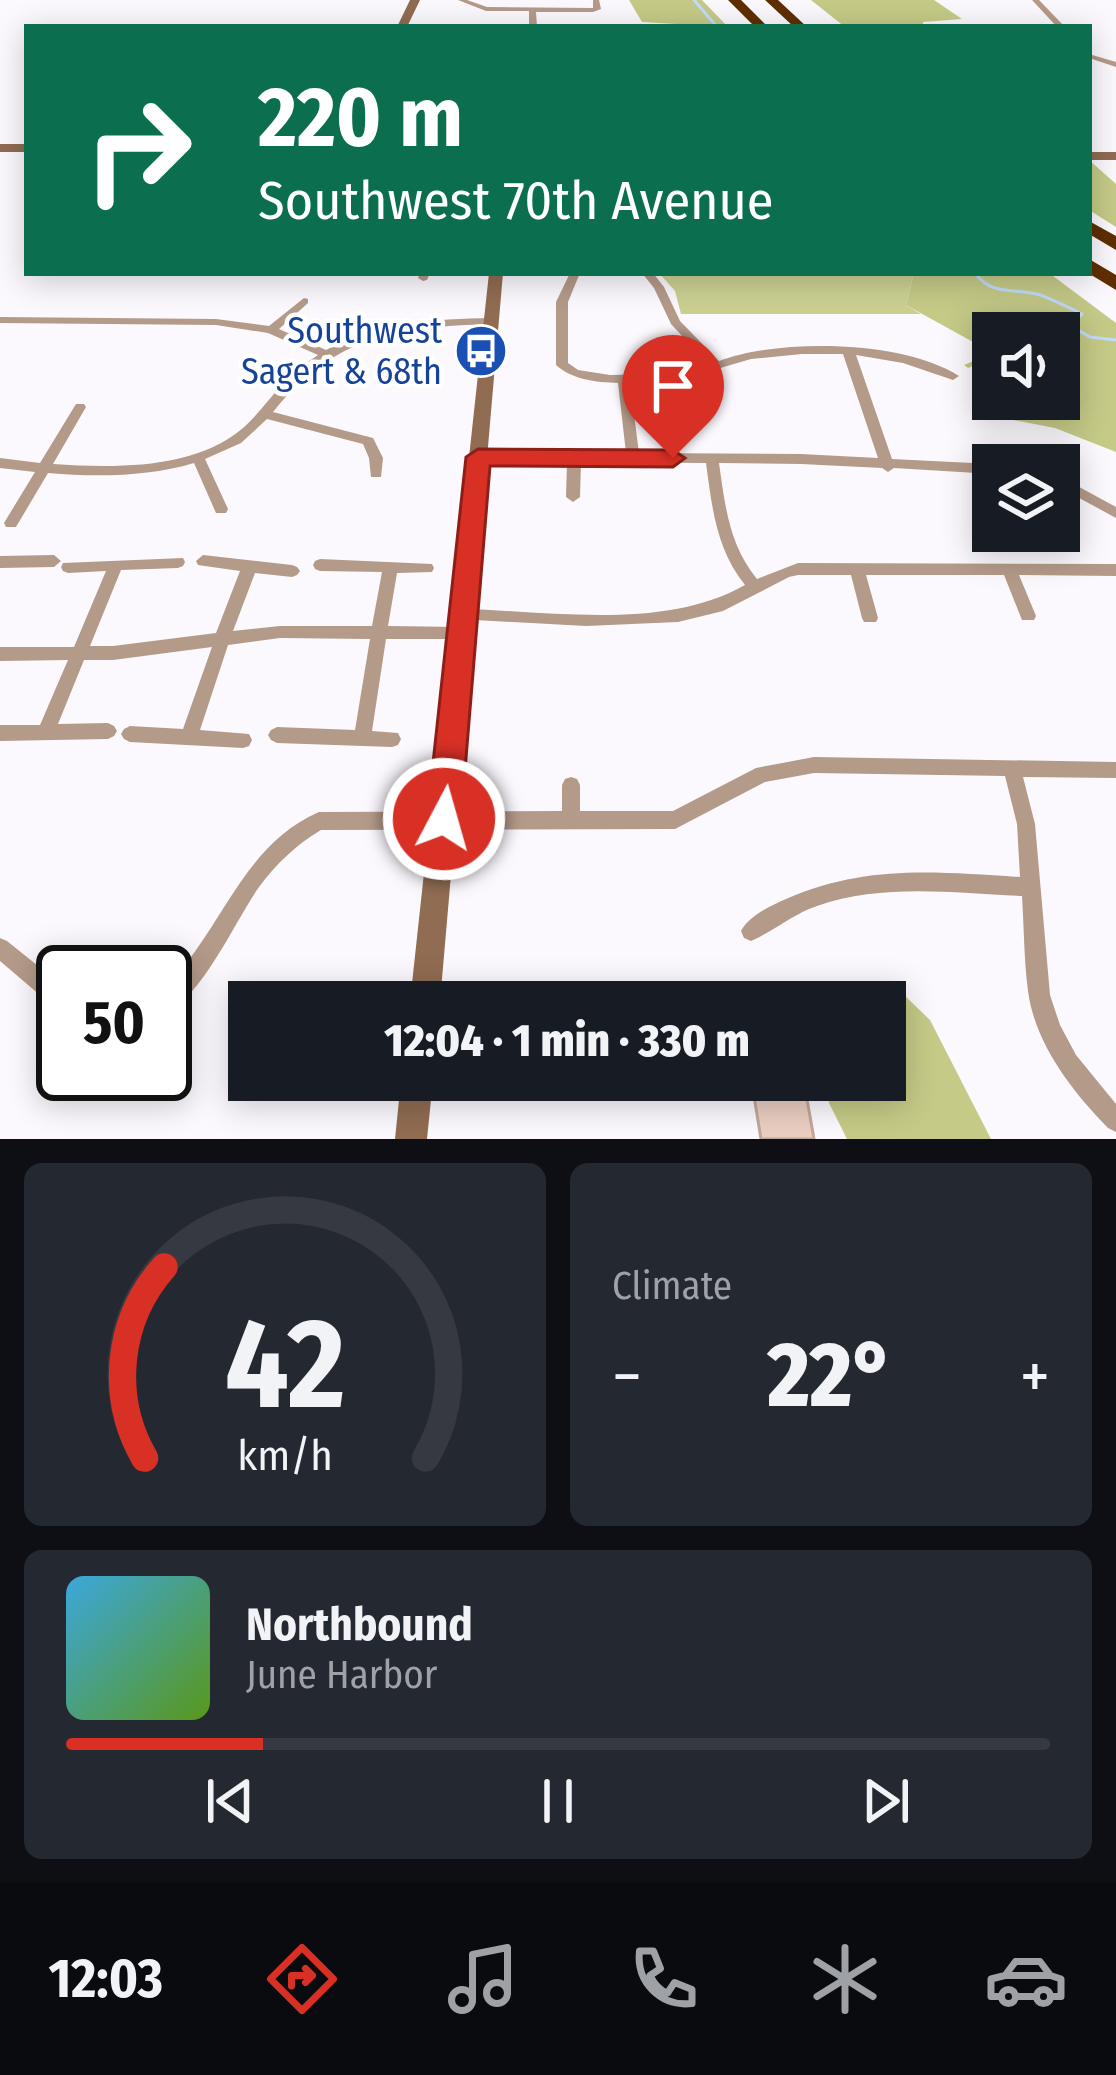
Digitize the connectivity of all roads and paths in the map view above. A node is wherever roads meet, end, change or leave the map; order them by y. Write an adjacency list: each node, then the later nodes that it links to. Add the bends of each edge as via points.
1 (461, 0): 6 (street)
2 (734, 0): 8 (highway)
3 (772, 0): 9 (highway)
4 (1035, 0): 10 (street)
5 (597, 4): 6 (street)
6 (532, 9): 7 (street)
7 (530, 24)
8 (759, 24)
9 (798, 24)
10 (1058, 24)
11 (496, 276): 16 (main road)
12 (574, 276): 22 (street, via 562,302 562,365 574,375)
13 (650, 276): 20 (street, via 675,322)
14 (304, 301): 17 (street)
15 (0, 320): 17 (street)
16 (491, 321): 19 (street, via 406,326); 25 (main road)
17 (271, 330): 19 (street)
18 (849, 353): 20 (street, via 750,355); 21 (street, via 904,356); 32 (street)
19 (325, 354): 24 (street)
20 (717, 366): 22 (street)
21 (953, 376)
22 (622, 377): 28 (street)
23 (80, 407): 31 (street)
24 (267, 415): 26 (street); 34 (street, via 368,441)
25 (478, 457): 27 (street); 55 (main road)
26 (198, 458): 31 (street, via 142,469); 37 (street)
27 (574, 458): 28 (street); 36 (street)
28 (633, 458): 29 (street)
29 (712, 459): 32 (street); 52 (street, via 724,543)
30 (0, 464): 31 (street)
31 (46, 467): 39 (street)
32 (888, 467): 33 (street)
33 (972, 469)
34 (376, 474)
35 (1080, 492): 38 (street)
36 (573, 497)
37 (221, 509)
38 (1116, 512)
39 (11, 524)
40 (203, 561): 45 (street)
41 (0, 562): 43 (street)
42 (178, 562): 43 (street)
43 (116, 565): 59 (street)
44 (320, 565): 46 (street)
45 (250, 566): 51 (street); 57 (street)
46 (390, 567): 47 (street); 56 (street)
47 (427, 568)
48 (1009, 569): 49 (street); 50 (street); 53 (street)
49 (857, 570): 52 (street, via 798,569); 54 (street)
50 (1116, 570)
51 (292, 571)
52 (754, 586): 55 (street, via 709,610 674,616)
53 (1028, 616)
54 (870, 618)
55 (462, 624): 56 (street); 72 (main road)
56 (379, 632): 57 (street); 66 (street)
57 (223, 638): 59 (street); 65 (street)
58 (0, 654): 59 (street)
59 (79, 655): 61 (street)
60 (108, 731): 61 (street)
61 (46, 732): 62 (street)
62 (0, 734)
63 (130, 734): 65 (street)
64 (277, 735): 66 (street)
65 (189, 737): 68 (street)
66 (362, 737): 67 (street)
67 (392, 739)
68 (243, 740)
69 (1012, 768): 70 (street); 73 (street, via 814,765 762,774 676,820); 74 (street, via 1024,808)
70 (1116, 770)
71 (571, 785): 73 (street)
72 (444, 819): 73 (street); 77 (street, via 319,821 293,833 262,864); 79 (main road)
73 (571, 821)
74 (1029, 887): 75 (street, via 833,887 784,906); 81 (street, via 1045,1019 1070,1069)
75 (752, 931)
76 (0, 947): 78 (street)
77 (192, 975)
78 (36, 977)
79 (427, 981)
80 (415, 1101): 82 (main road)
81 (1116, 1120)
82 (411, 1139)

